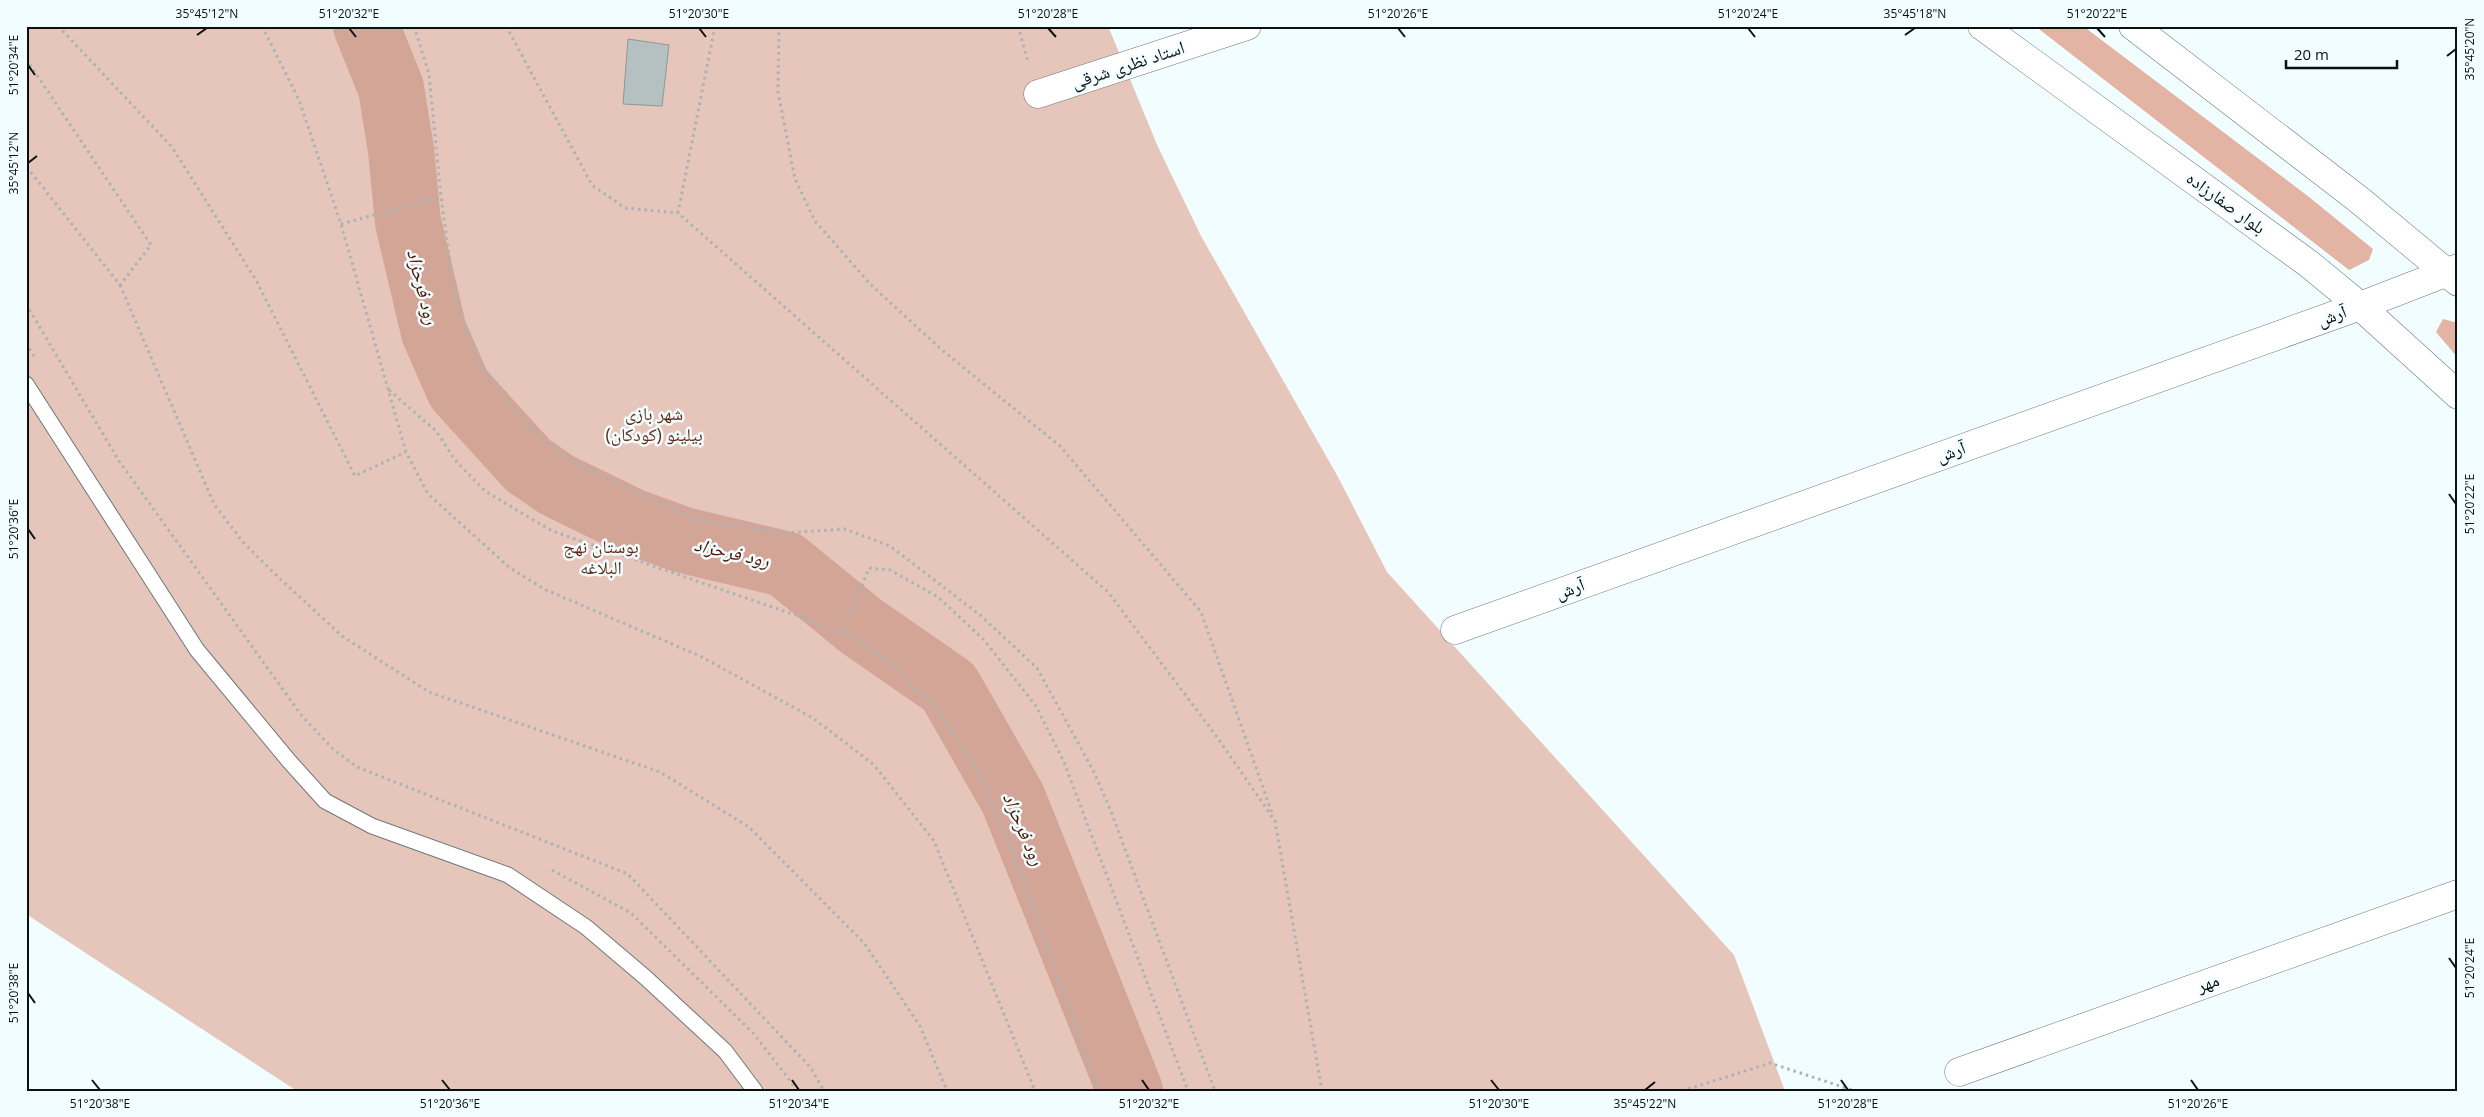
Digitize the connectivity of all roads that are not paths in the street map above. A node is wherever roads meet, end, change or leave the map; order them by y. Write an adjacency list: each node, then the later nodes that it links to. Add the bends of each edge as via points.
1 (1247, 26): 4 (street, استاد نظری شرقی)
2 (1982, 26): 6 (street, بلوار صفارزاده, via 2309,264)
3 (2133, 26): 5 (street)
4 (1038, 94)
5 (2454, 274): 6 (street, آرش)
6 (2360, 306): 8 (street, بلوار صفارزاده); 9 (street, آرش)
7 (26, 384): 12 (lane, via 197,650 325,801 372,826 508,875 586,927 725,1051)
8 (2458, 395)
9 (1455, 630)
10 (2458, 894): 11 (street, مهر)
11 (1959, 1072)
12 (755, 1091)

